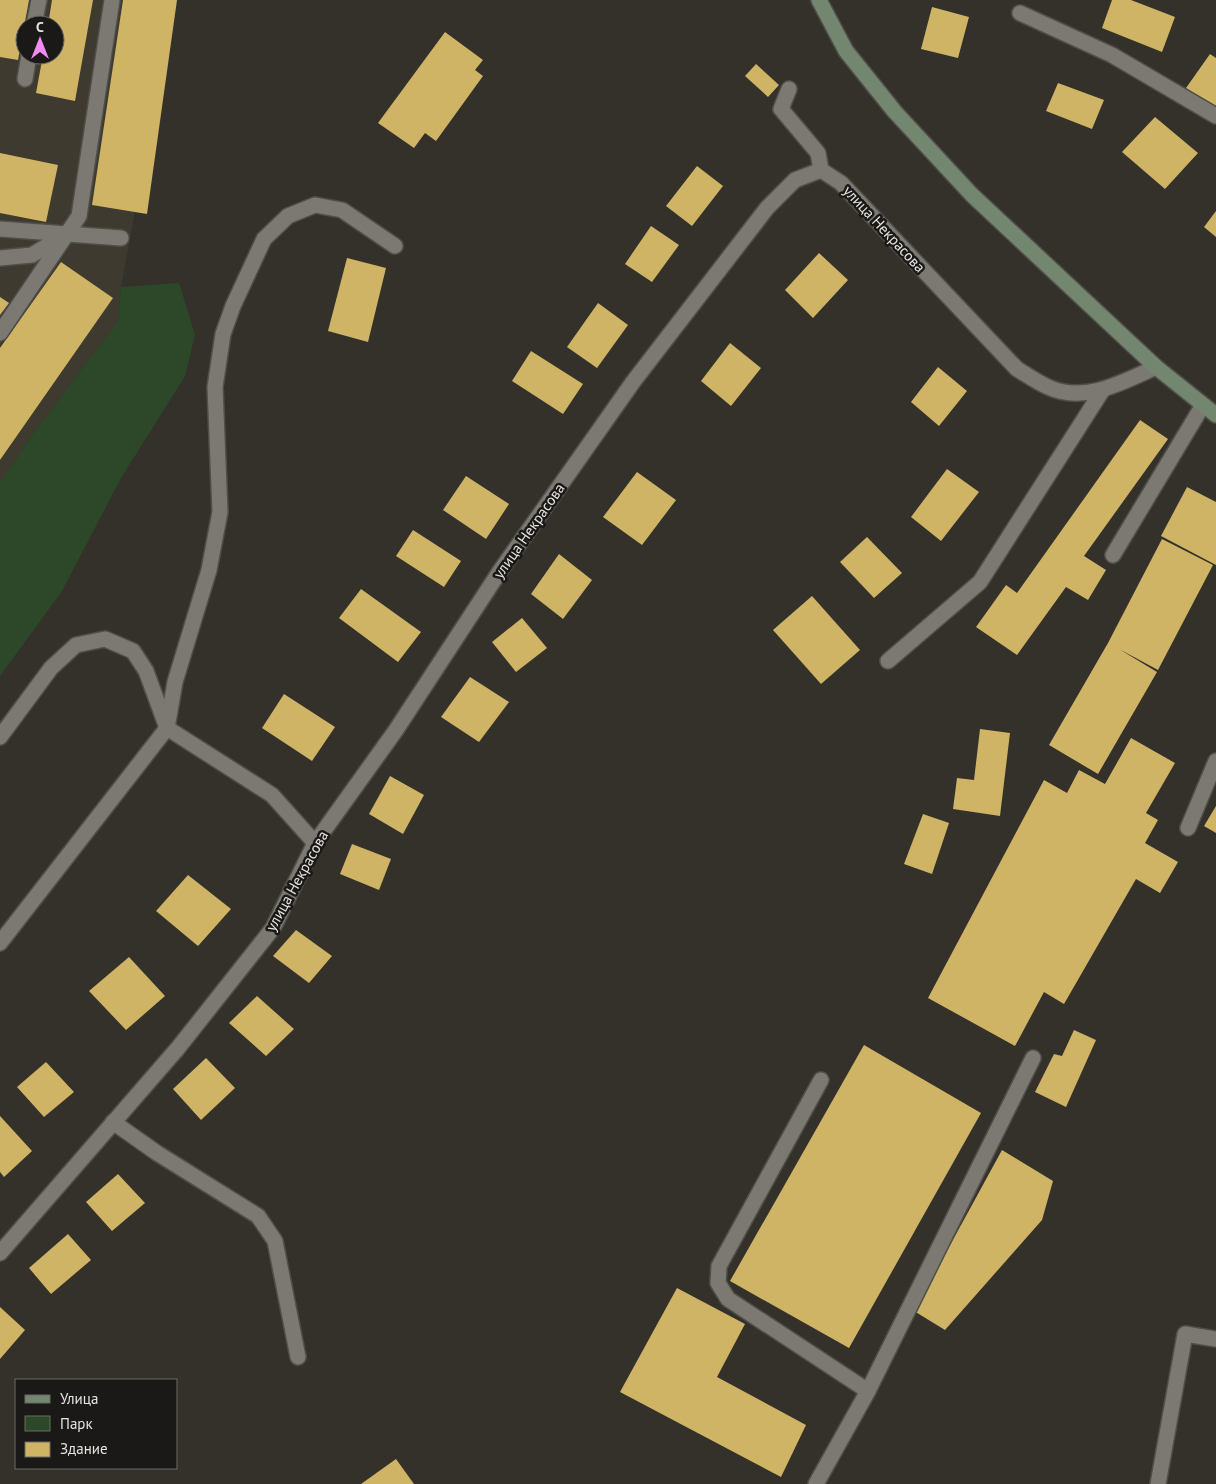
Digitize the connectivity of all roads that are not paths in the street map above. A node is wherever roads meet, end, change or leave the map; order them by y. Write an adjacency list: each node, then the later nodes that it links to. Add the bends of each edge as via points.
1 (39, 0): 5 (street)
2 (112, 0): 12 (street, via 79,216)
3 (819, 0): 17 (main road, via 846,51 895,112 972,195)
4 (1020, 13): 9 (street, via 1112,55)
5 (36, 15)
6 (27, 65): 7 (street)
7 (25, 79)
8 (789, 89): 10 (street, via 781,109 818,153)
9 (1216, 116)
10 (821, 170): 18 (street, улица Некрасова, via 841,183 1017,369 1049,388); 27 (street, улица Некрасова, via 795,180 767,208 633,382 500,571 396,730)
11 (0, 230): 12 (street)
12 (68, 233): 13 (street); 15 (street, via 32,254); 16 (street)
13 (121, 238)
14 (395, 246): 23 (street, via 342,210 315,205 288,216 264,239 232,306 223,334 215,387 220,512 209,570 175,682)
15 (0, 258)
16 (0, 332)
17 (1156, 368): 18 (street, улица Некрасова); 19 (main road)
18 (1102, 391): 22 (street, via 980,582)
19 (1203, 405): 20 (main road); 21 (street)
20 (1216, 415)
21 (1113, 555)
22 (888, 661)
23 (167, 728): 24 (street, via 146,671 133,651 105,639 76,645 51,668); 27 (street, via 272,795); 28 (street)
24 (0, 737)
25 (1216, 761): 26 (street)
26 (1188, 828)
27 (315, 843): 31 (street, улица Некрасова, via 273,928 178,1048)
28 (0, 943)
29 (1033, 1058): 35 (street)
30 (821, 1080): 35 (street, via 719,1266 718,1283 728,1299)
31 (113, 1122): 32 (street, улица Некрасова); 34 (street, via 258,1216 275,1241)
32 (0, 1253)
33 (1216, 1339): 37 (street, via 1185,1334)
34 (298, 1357)
35 (868, 1391): 36 (street)
36 (816, 1484)
37 (1158, 1484)

